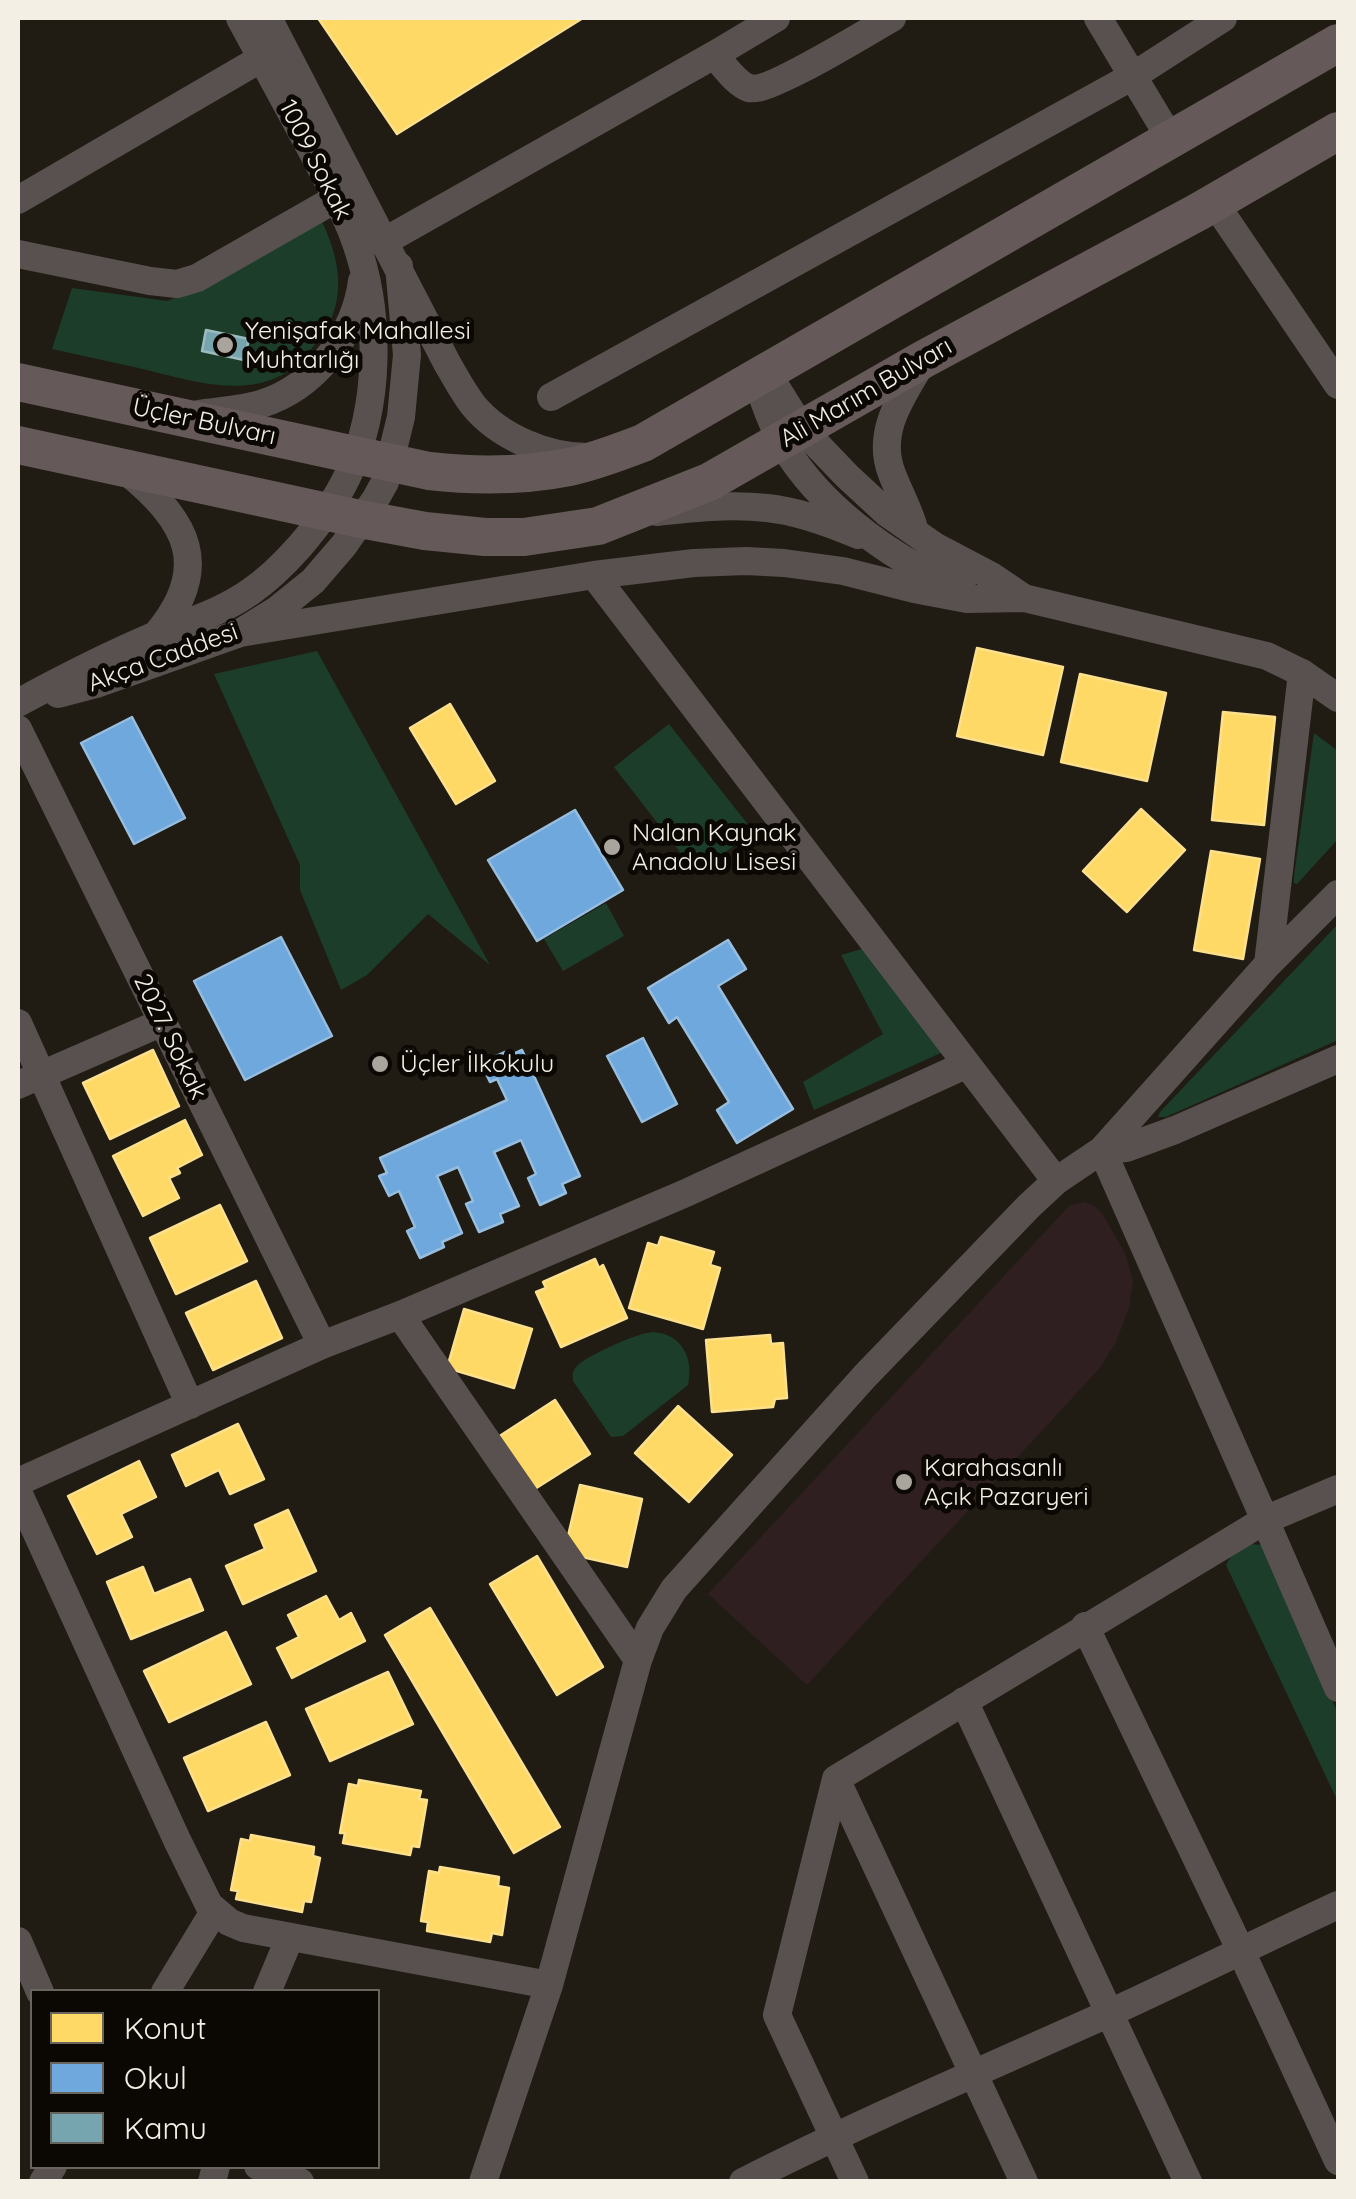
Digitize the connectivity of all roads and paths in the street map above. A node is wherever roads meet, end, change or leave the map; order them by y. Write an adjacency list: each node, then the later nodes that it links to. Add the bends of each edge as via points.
1 (240, 18): 9 (street, 1009 Sokak)
2 (268, 18): 17 (street, 1009 Sokak)
3 (776, 18): 8 (street)
4 (892, 18): 8 (street, via 759,89 745,88)
5 (1098, 18): 10 (street)
6 (1223, 18): 10 (street)
7 (1338, 43): 12 (main road)
8 (714, 55): 17 (street)
9 (262, 58): 13 (street, 1009 Sokak); 14 (street)
10 (1133, 76): 12 (street); 23 (street)
11 (1338, 132): 15 (main road, Ali Marım Bulvarı)
12 (1172, 140): 20 (main road)
13 (336, 198): 16 (street, 1009 Sokak); 18 (street, via 178,284)
14 (18, 200)
15 (1214, 202): 19 (main road, Ali Marım Bulvarı); 21 (street)
16 (358, 249): 17 (street); 24 (street, via 362,282 353,315 321,367 262,404); 28 (street, 1009 Sokak, via 372,310)
17 (392, 253): 27 (street, 1009 Sokak, via 458,382 489,421 530,445); 28 (street, Akça Caddesi, via 407,355 401,417)
18 (18, 254)
19 (924, 358): 25 (main road, Ali Marım Bulvarı); 32 (street, via 886,439 891,472)
20 (762, 376): 25 (street); 27 (main road)
21 (1336, 376)
22 (18, 382): 24 (main road, Üçler Bulvarı)
23 (551, 398)
24 (182, 417): 28 (main road, Üçler Bulvarı)
25 (792, 435): 30 (main road, Ali Marım Bulvarı, via 709,482); 32 (street); 33 (street, via 790,456 818,490)
26 (18, 445): 29 (main road)
27 (606, 457): 28 (main road, via 485,474)
28 (373, 459): 31 (street, Akça Caddesi, via 385,482 376,500)
29 (120, 466): 31 (main road); 37 (street, via 172,517 188,558 180,602)
30 (634, 513): 31 (main road, Ali Marım Bulvarı, via 598,526 505,537); 33 (street, via 768,508)
31 (343, 516): 36 (street, Akça Caddesi, via 344,545 313,581); 37 (street, via 255,589 211,615)
32 (915, 532): 35 (street, via 993,576)
33 (884, 546): 35 (street, via 942,580)
34 (594, 575): 35 (street, via 694,563 784,563 967,599); 36 (street); 47 (street)
35 (1011, 598): 38 (street, via 1267,656)
36 (240, 633): 40 (street, Akça Caddesi)
37 (156, 635): 40 (street)
38 (1302, 674): 39 (street); 43 (street)
39 (1338, 698)
40 (18, 704)
41 (18, 729): 44 (street, 2027. Sokak)
42 (1338, 894): 43 (street)
43 (1268, 964): 49 (street)
44 (163, 1022): 48 (street); 52 (street, 2027. Sokak)
45 (18, 1023): 48 (street)
46 (1338, 1060): 49 (street, via 1175,1130)
47 (965, 1064): 50 (street); 51 (street)
48 (30, 1080): 53 (street)
49 (1102, 1150): 50 (street); 57 (street)
50 (1056, 1182): 59 (street, via 865,1376 674,1588)
51 (400, 1315): 52 (street); 59 (street)
52 (322, 1346): 53 (street)
53 (190, 1405): 54 (street)
54 (18, 1482)
55 (1338, 1489): 57 (street)
56 (18, 1492): 64 (street, via 176,1840)
57 (1265, 1520): 58 (street); 60 (street)
58 (1085, 1626): 61 (street); 67 (street)
59 (638, 1660): 68 (street)
60 (1338, 1688)
61 (964, 1700): 62 (street); 72 (street)
62 (836, 1778): 73 (street); 74 (street, via 777,2016)
63 (1338, 1905): 67 (street)
64 (215, 1910): 65 (street, via 243,1928); 70 (street)
65 (290, 1936): 68 (street); 71 (street)
66 (18, 1940): 69 (street)
67 (1240, 1950): 72 (street); 75 (street)
68 (549, 1985): 79 (street)
69 (39, 1989)
70 (167, 1989)
71 (267, 1989)
72 (1108, 2014): 73 (street); 82 (street)
73 (972, 2074): 74 (street); 81 (street)
74 (834, 2136): 77 (street); 80 (street)
75 (1338, 2161)
76 (266, 2169): 78 (street)
77 (753, 2179)
78 (300, 2182)
79 (483, 2182)
80 (855, 2182)
81 (1024, 2182)
82 (1188, 2182)

